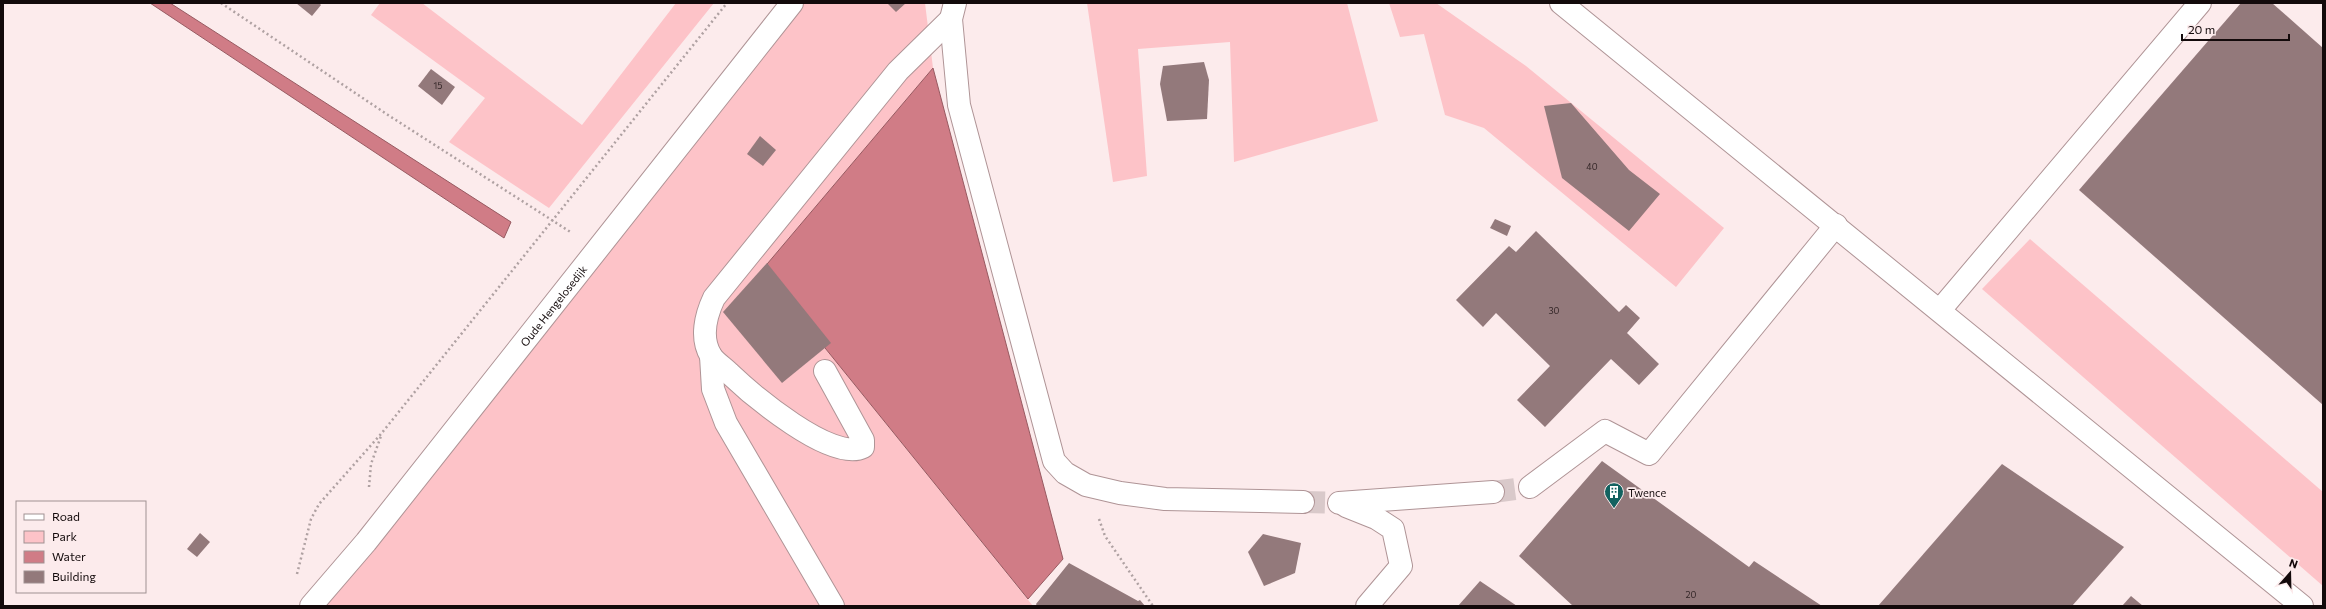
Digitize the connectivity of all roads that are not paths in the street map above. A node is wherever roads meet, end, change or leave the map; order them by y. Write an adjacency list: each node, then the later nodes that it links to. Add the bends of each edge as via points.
1 (792, 3): 12 (street, Oude Hengelosedijk, via 366,542)
2 (1561, 3): 5 (street)
3 (2200, 3): 6 (street)
4 (953, 11): 7 (street, via 898,71 714,298 706,316 707,343); 11 (street, via 959,106 1054,462 1086,485 1120,493 1165,499)
5 (1836, 225): 6 (street); 9 (street, via 1649,454 1605,431)
6 (1940, 310): 15 (street)
7 (712, 356): 8 (street, via 755,398 796,426 825,442 857,450 863,447 863,440); 13 (street, via 713,389 726,423)
8 (825, 371)
9 (1530, 487)
10 (1493, 492): 14 (street, via 1339,503 1376,518 1393,529 1401,566)
11 (1303, 502)
12 (311, 606)
13 (834, 606)
14 (1367, 606)
15 (2302, 606)

